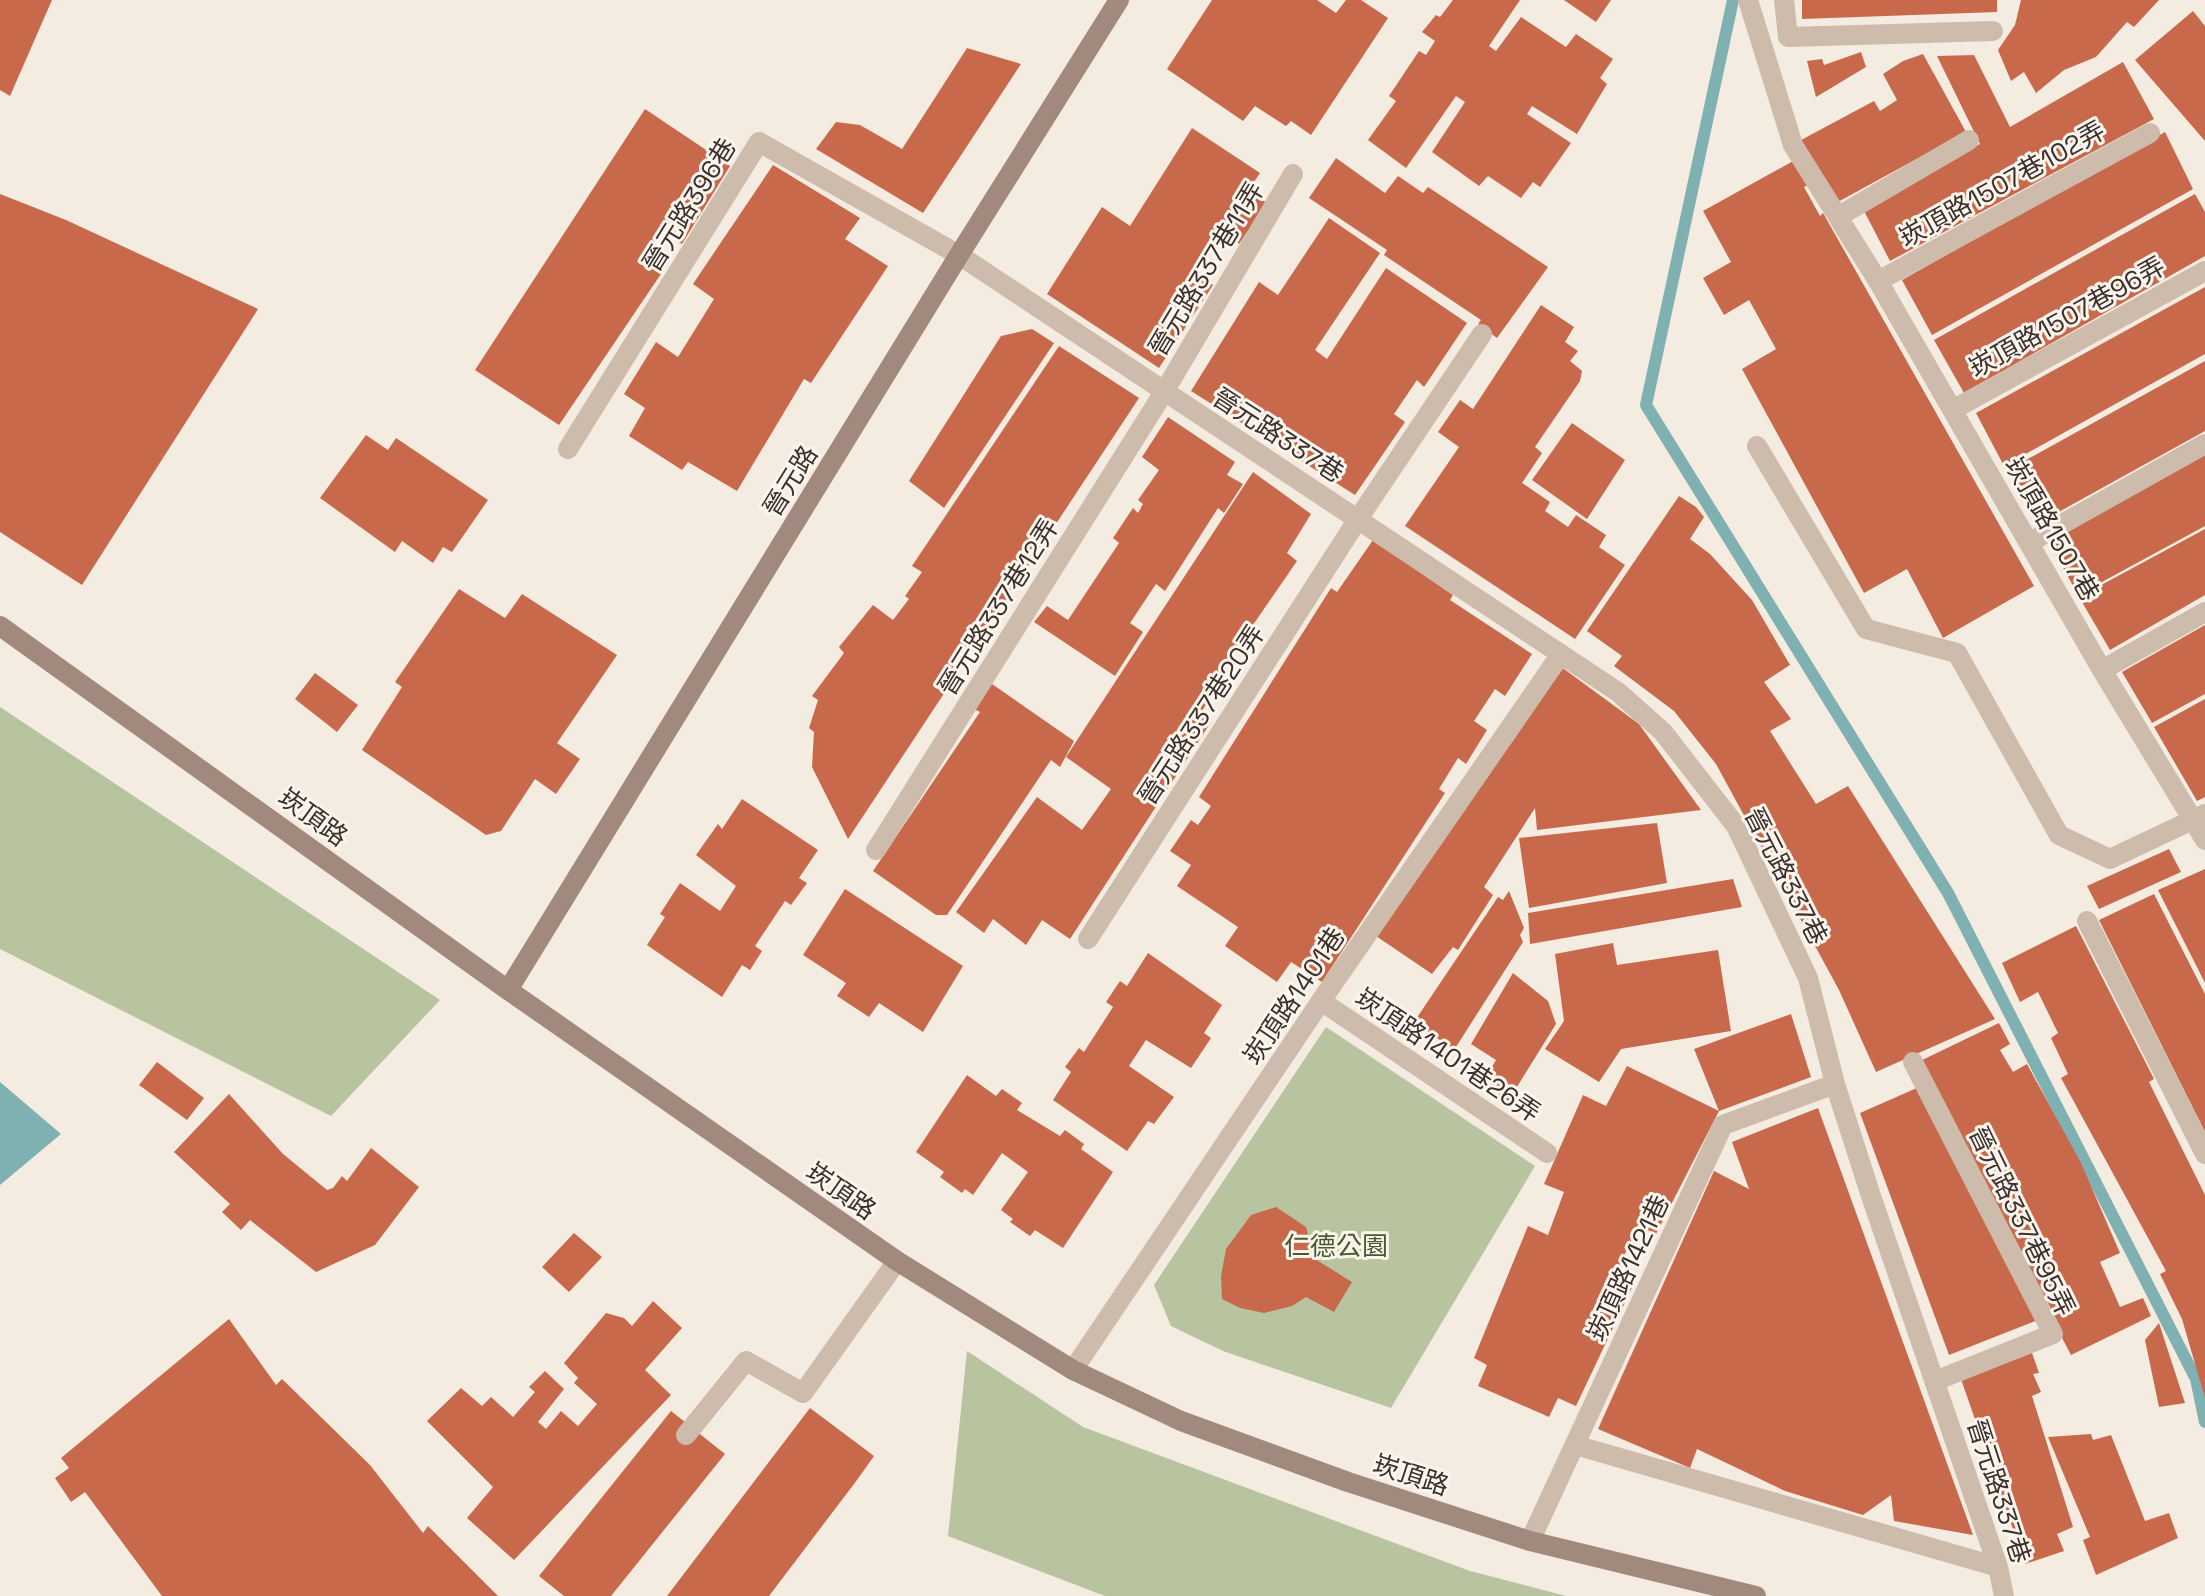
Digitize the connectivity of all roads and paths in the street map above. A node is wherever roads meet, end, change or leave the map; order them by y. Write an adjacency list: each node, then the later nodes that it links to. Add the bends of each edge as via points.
1 (1119, 0): 9 (street, 晉元路)
2 (1748, 0): 8 (street, 崁頂路1507巷, via 1793,145)
3 (1784, 0): 4 (street, via 1788,37)
4 (1993, 31)
5 (2150, 133): 11 (street, 崁頂路1507巷102弄)
6 (1969, 140): 8 (street)
7 (1293, 174): 13 (street, 晉元路337巷11弄)
8 (1839, 216): 11 (street, 崁頂路1507巷)
9 (959, 255): 13 (street, 晉元路337巷); 17 (street, 晉元路396巷, via 759,142); 29 (street, 晉元路)
10 (2205, 271): 14 (street, 崁頂路1507巷96弄)
11 (1878, 281): 14 (street, 崁頂路1507巷)
12 (1482, 334): 18 (street, 晉元路337巷20弄)
13 (1164, 392): 18 (street, 晉元路337巷); 26 (street, 晉元路337巷12弄)
14 (1954, 409): 19 (street, 崁頂路1507巷)
15 (2205, 444): 19 (street)
16 (1757, 446): 24 (street, via 1866,629 1957,653 2059,835 2110,859)
17 (568, 449)
18 (1358, 519): 22 (street, 晉元路337巷); 28 (street, 晉元路337巷20弄)
19 (2030, 542): 23 (street, 崁頂路1507巷)
20 (2205, 612): 23 (street)
21 (0, 626): 29 (street, 崁頂路)
22 (1561, 654): 30 (street, 崁頂路1401巷); 32 (street, 晉元路337巷, via 1618,692 1663,732 1736,826 1808,978)
23 (2102, 670): 24 (street, 崁頂路1507巷)
24 (2200, 817): 25 (street, 崁頂路1507巷)
25 (2205, 840)
26 (876, 850)
27 (2087, 921): 34 (street)
28 (1088, 939)
29 (508, 990): 35 (street, 崁頂路)
30 (1321, 1001): 33 (street, 崁頂路1401巷26弄); 36 (street, 崁頂路1401巷)
31 (1913, 1062): 37 (street, 晉元路337巷95弄, via 2053,1334)
32 (1835, 1084): 37 (street, 晉元路337巷); 39 (street, 崁頂路1421巷, via 1723,1125)
33 (1547, 1153)
34 (2205, 1154)
35 (897, 1261): 36 (street, 崁頂路); 38 (street, via 803,1393 746,1361)
36 (1073, 1370): 40 (street, 崁頂路, via 1181,1421)
37 (1935, 1381): 41 (street, 晉元路337巷)
38 (686, 1435)
39 (1575, 1445): 40 (street, 崁頂路1421巷); 41 (street)
40 (1530, 1541): 42 (street, 崁頂路)
41 (1998, 1567): 43 (street, 晉元路337巷)
42 (1756, 1596)
43 (2004, 1596)

